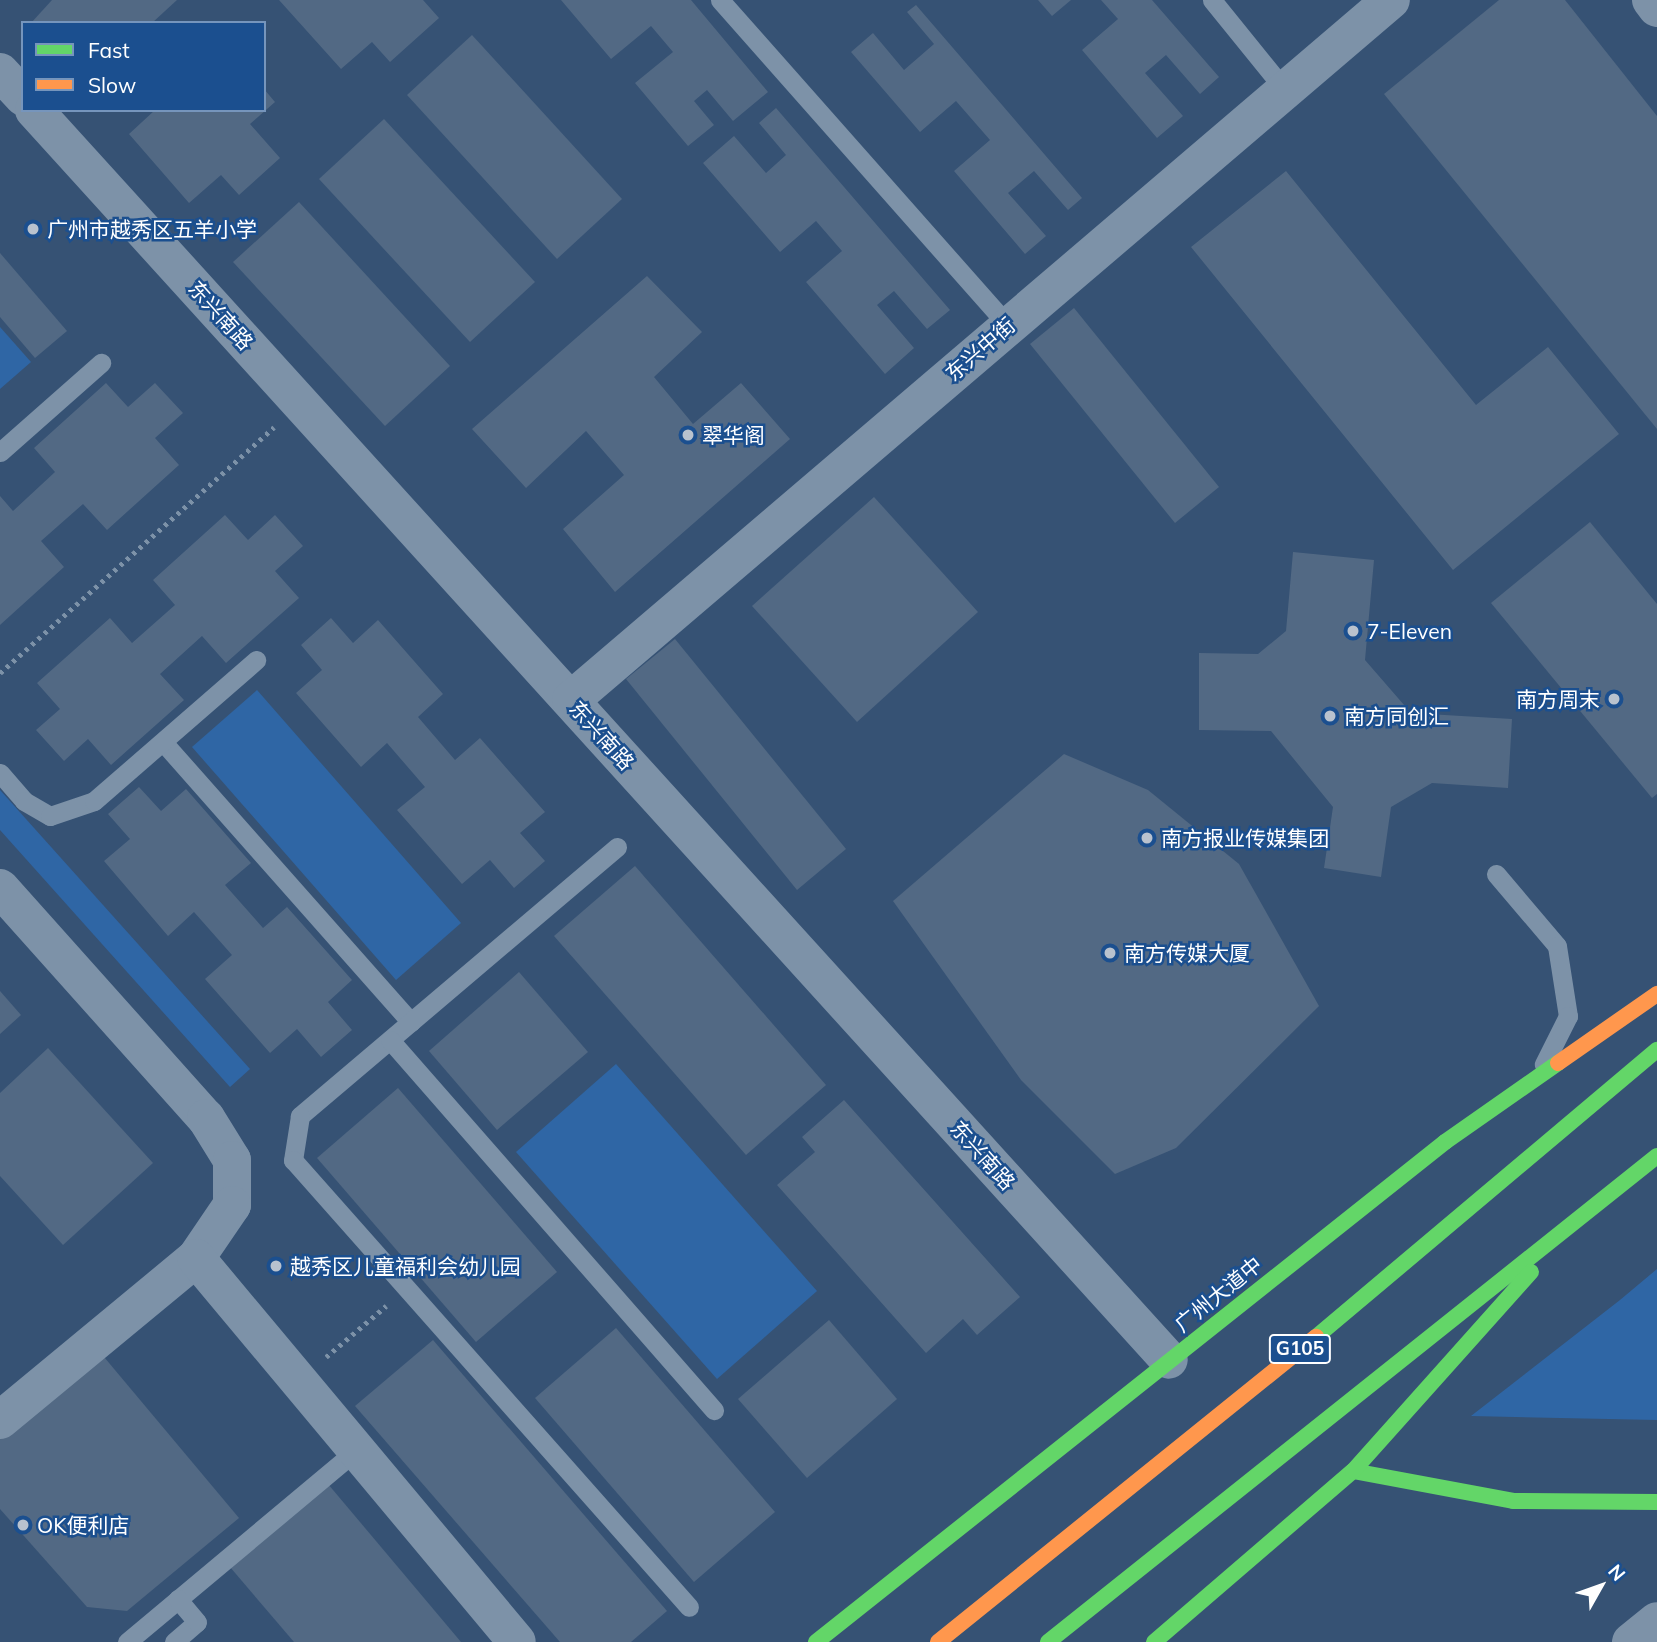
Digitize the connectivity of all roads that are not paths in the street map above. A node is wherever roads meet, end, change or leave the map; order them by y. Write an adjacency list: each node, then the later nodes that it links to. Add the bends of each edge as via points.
1 (720, 0): 10 (lane)
2 (1212, 0): 7 (lane)
3 (1391, 0): 7 (street, 东兴中街)
4 (1651, 0): 5 (street)
5 (1657, 8)
6 (0, 72): 8 (street)
7 (1285, 90): 10 (street, 东兴中街)
8 (21, 95)
9 (36, 112): 14 (street, 东兴南路)
10 (1008, 324): 14 (street, 东兴中街)
11 (101, 363): 12 (lane)
12 (0, 452)
13 (256, 660): 15 (lane)
14 (571, 700): 28 (street, 东兴南路)
15 (163, 742): 16 (lane, via 94,801 50,816 24,802); 21 (lane)
16 (0, 773)
17 (617, 847): 21 (lane)
18 (1496, 874): 24 (lane, via 1557,946 1568,1016)
19 (0, 888): 27 (street, via 206,1118 232,1160 232,1205)
20 (1657, 994): 24 (main road, 广州大道中)
21 (411, 1022): 22 (lane)
22 (390, 1040): 29 (lane); 35 (lane, via 300,1116 293,1160)
23 (1657, 1050): 41 (main road, G105, via 1403,1267)
24 (1540, 1071): 28 (main road, 广州大道中)
25 (1657, 1156): 26 (main road)
26 (1590, 1209): 32 (main road, via 1405,1407); 42 (main road)
27 (196, 1258): 30 (street); 31 (street)
28 (1169, 1360): 40 (main road, 广州大道中)
29 (714, 1410)
30 (0, 1420)
31 (356, 1450): 34 (lane); 39 (street)
32 (1353, 1471): 33 (main road, via 1513,1502); 43 (main road)
33 (1657, 1502)
34 (178, 1600): 37 (lane); 38 (lane, via 197,1622)
35 (689, 1607)
36 (1657, 1621): 44 (street)
37 (127, 1642)
38 (174, 1642)
39 (517, 1642)
40 (816, 1642)
41 (938, 1642)
42 (1048, 1642)
43 (1154, 1642)
44 (1631, 1642)

